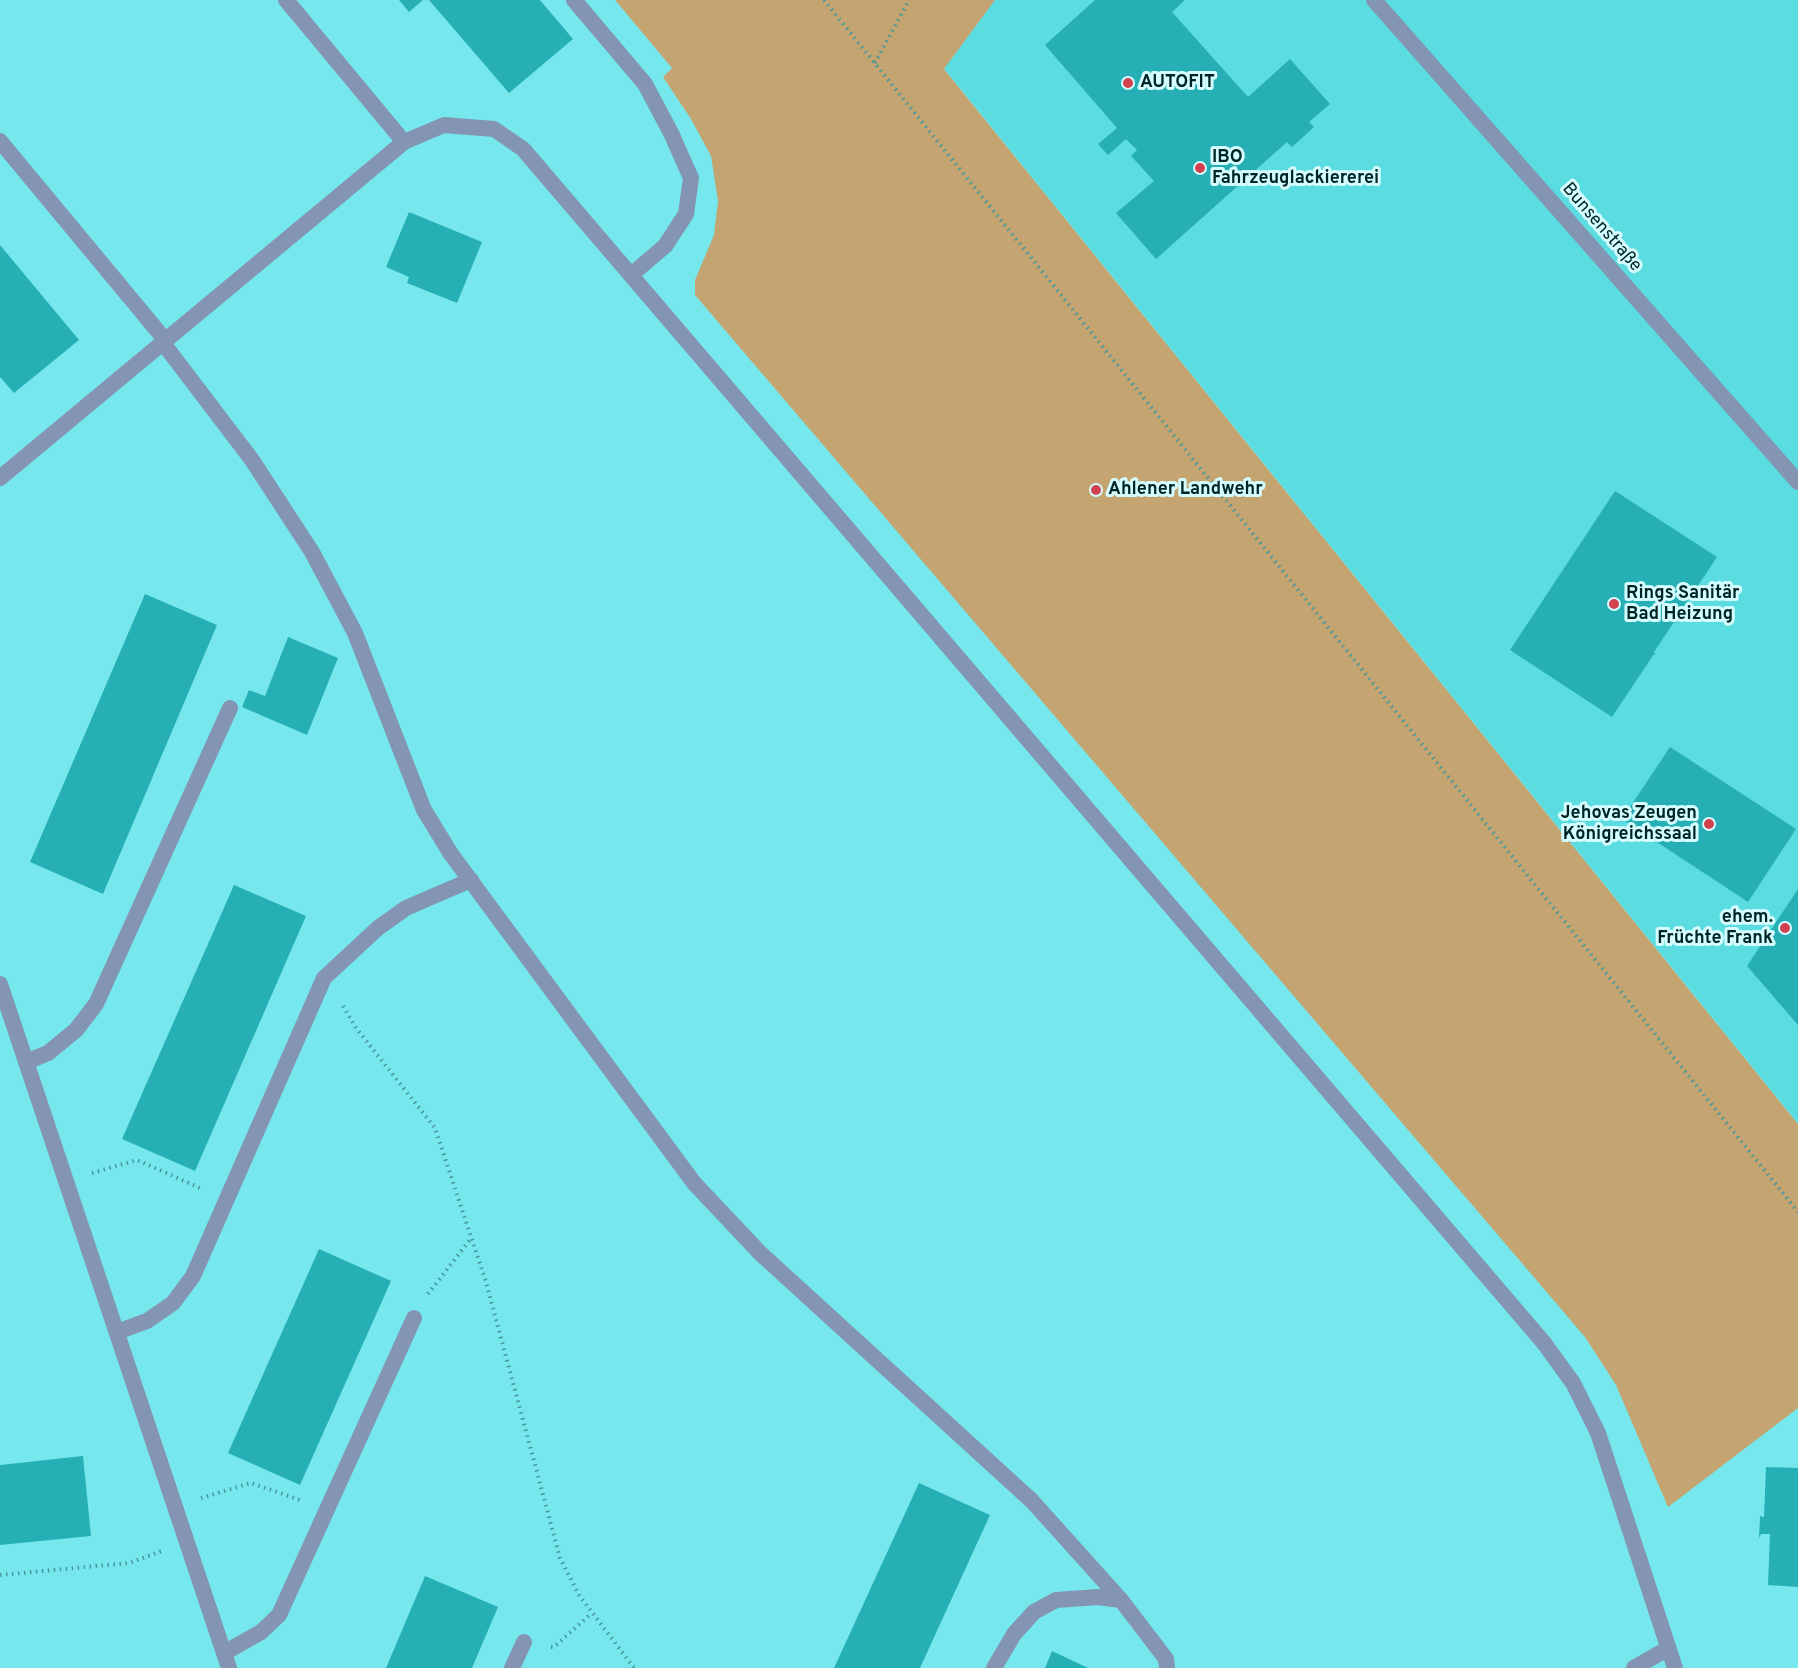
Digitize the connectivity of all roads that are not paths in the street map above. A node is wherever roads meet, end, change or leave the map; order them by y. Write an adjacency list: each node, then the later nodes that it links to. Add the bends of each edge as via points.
1 (286, 0): 5 (street)
2 (574, 0): 6 (street, via 645,84 691,178 687,214 665,246)
3 (1374, 0): 9 (street, Bunsenstraße)
4 (0, 141): 7 (street)
5 (404, 142): 6 (street, via 444,125 494,129 523,149); 7 (street)
6 (631, 275): 18 (street, via 1544,1343 1573,1383 1598,1433)
7 (164, 342): 8 (street); 11 (street, via 252,460 312,552 354,633 424,810)
8 (0, 478)
9 (1798, 482)
10 (230, 708): 13 (street, via 96,1004 76,1030 48,1053)
11 (471, 880): 15 (street, via 406,908 324,978 193,1276 173,1303 147,1321); 16 (street, via 694,1183 760,1253 1032,1501)
12 (0, 984): 13 (street)
13 (26, 1062): 15 (street)
14 (414, 1318): 19 (street, via 279,1615)
15 (117, 1332): 19 (street)
16 (1121, 1600): 21 (street, via 1056,1600 1034,1612 1014,1634); 22 (street, via 1166,1659)
17 (524, 1642): 20 (street)
18 (1667, 1649): 23 (street); 24 (street)
19 (226, 1660)
20 (512, 1668)
21 (994, 1668)
22 (1167, 1668)
23 (1634, 1668)
24 (1675, 1668)

